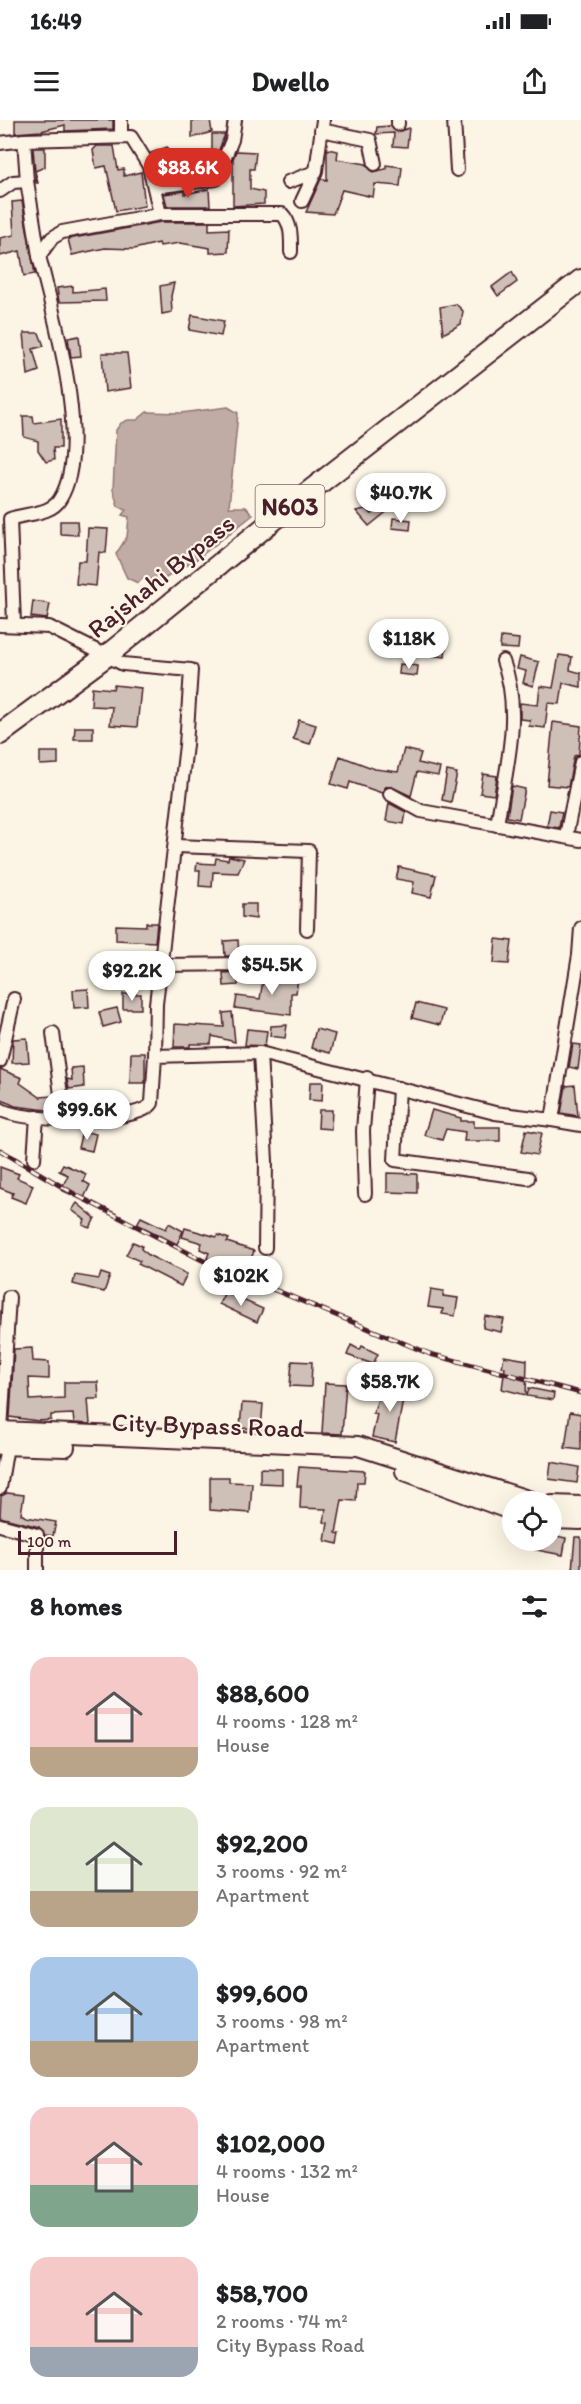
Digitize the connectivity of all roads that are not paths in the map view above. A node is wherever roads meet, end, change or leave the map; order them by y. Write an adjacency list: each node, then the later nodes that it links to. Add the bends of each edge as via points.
1 (121, 120): 5 (street)
2 (235, 120): 13 (street, via 232,141 216,178)
3 (454, 120): 9 (street)
4 (322, 125): 8 (street, via 370,140); 10 (street)
5 (121, 137): 6 (street); 13 (street, via 131,137 149,166)
6 (24, 140): 7 (street); 11 (street)
7 (0, 143)
8 (375, 164)
9 (458, 170)
10 (316, 171): 12 (street); 15 (street)
11 (27, 181): 14 (street, via 13,182); 18 (street)
12 (288, 182)
13 (154, 187): 16 (street)
14 (0, 191)
15 (302, 201)
16 (160, 214): 17 (street, via 282,214 291,233); 18 (street, via 62,232 52,238)
17 (291, 252)
18 (39, 256): 20 (street, via 66,369 72,446 60,501 42,512 10,519)
19 (581, 280): 22 (highway, Rajshahi Bypass / N603, via 302,496)
20 (14, 624): 21 (street); 22 (street, via 49,627)
21 (0, 625)
22 (105, 657): 24 (highway, Rajshahi Bypass / N603); 30 (street, via 123,664 191,669)
23 (502, 661): 27 (street, via 510,679 512,730)
24 (0, 734)
25 (581, 762): 28 (street)
26 (390, 794): 27 (street, via 420,811)
27 (496, 825): 28 (street)
28 (566, 836): 29 (street)
29 (581, 840)
30 (175, 846): 32 (street, via 309,851); 33 (street)
31 (581, 928): 45 (street)
32 (307, 929)
33 (162, 965): 34 (street, via 244,964); 38 (street)
34 (298, 970)
35 (14, 999): 39 (street)
36 (52, 1033): 44 (street)
37 (260, 1053): 38 (street); 40 (street); 50 (street, via 266,1161)
38 (155, 1056): 44 (street, via 149,1108 100,1118)
39 (0, 1061)
40 (367, 1078): 41 (street); 49 (street, via 363,1131)
41 (399, 1088): 45 (street, via 495,1113); 48 (street, via 395,1160)
42 (0, 1109): 43 (street, via 8,1114)
43 (37, 1117): 44 (street); 47 (street)
44 (64, 1118)
45 (552, 1120): 46 (street)
46 (581, 1125)
47 (34, 1159)
48 (528, 1178)
49 (365, 1194)
50 (265, 1248)
51 (9, 1297): 52 (street)
52 (2, 1438): 53 (street); 54 (main road, via 358,1446); 57 (main road, City Bypass Road, via 358,1456)
53 (0, 1488)
54 (502, 1492)
55 (562, 1505): 56 (main road)
56 (581, 1506)
57 (502, 1507)
58 (562, 1519): 59 (main road)
59 (581, 1520)
60 (0, 1525): 61 (street, via 37,1535)
61 (37, 1570)

